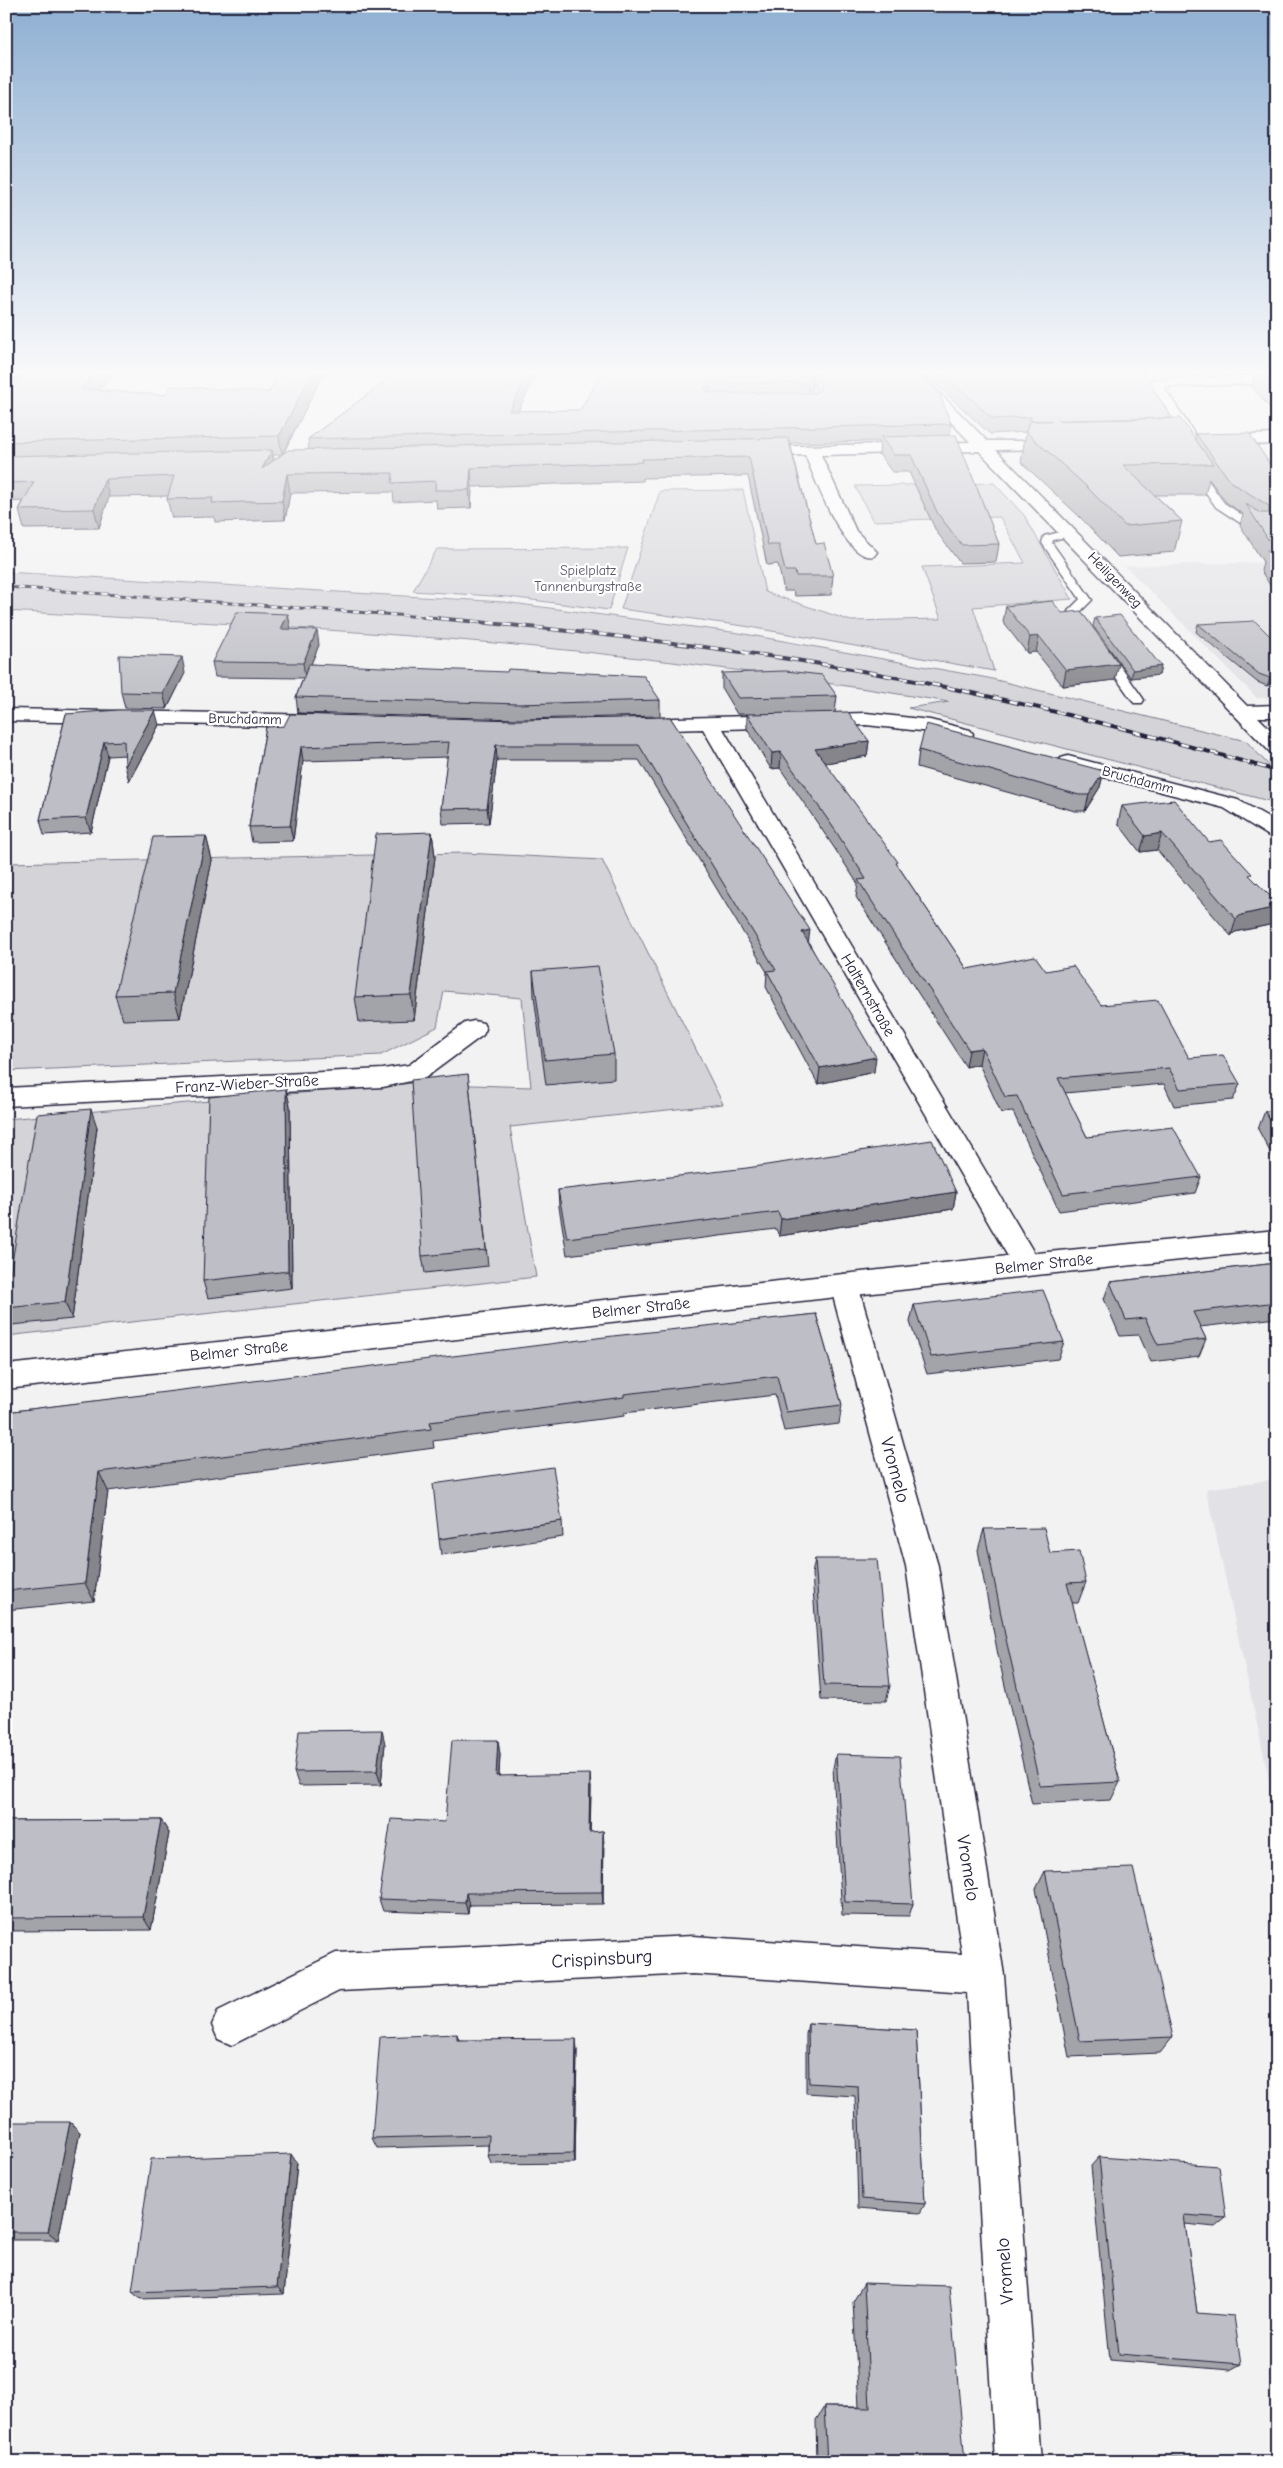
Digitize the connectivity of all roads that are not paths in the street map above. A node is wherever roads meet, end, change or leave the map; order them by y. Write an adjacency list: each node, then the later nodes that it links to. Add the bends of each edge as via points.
1 (827, 485): 6 (street, via 849,534)
2 (1023, 485): 5 (street, Heiligenweg)
3 (1206, 485): 4 (lane, via 1220,505)
4 (1258, 530)
5 (1069, 533): 7 (lane, via 1048,538 1047,543 1086,600 1074,611); 9 (street, Heiligenweg)
6 (868, 552)
7 (1138, 700)
8 (1277, 711): 9 (street)
9 (1242, 712): 15 (street, Heiligenweg)
10 (6, 715): 11 (street, Bruchdamm)
11 (346, 722)
12 (710, 724): 13 (street); 14 (street, via 866,719 930,726); 21 (street, Halternstraße)
13 (624, 725)
14 (977, 738)
15 (1277, 748)
16 (1053, 758): 17 (street, Bruchdamm, via 1231,804)
17 (1277, 831)
18 (474, 1029): 19 (street, Franz-Wieber-Straße, via 416,1072 383,1078)
19 (6, 1097)
20 (1277, 1240): 21 (street, Belmer Straße)
21 (1027, 1265): 22 (street, Belmer Straße)
22 (844, 1285): 23 (street, Belmer Straße); 24 (street, Vromelo, via 922,1566)
23 (6, 1378)
24 (985, 1975): 25 (street, Crispinsburg, via 693,1955 336,1972); 26 (street, Vromelo)
25 (232, 2025)
26 (1018, 2462)

